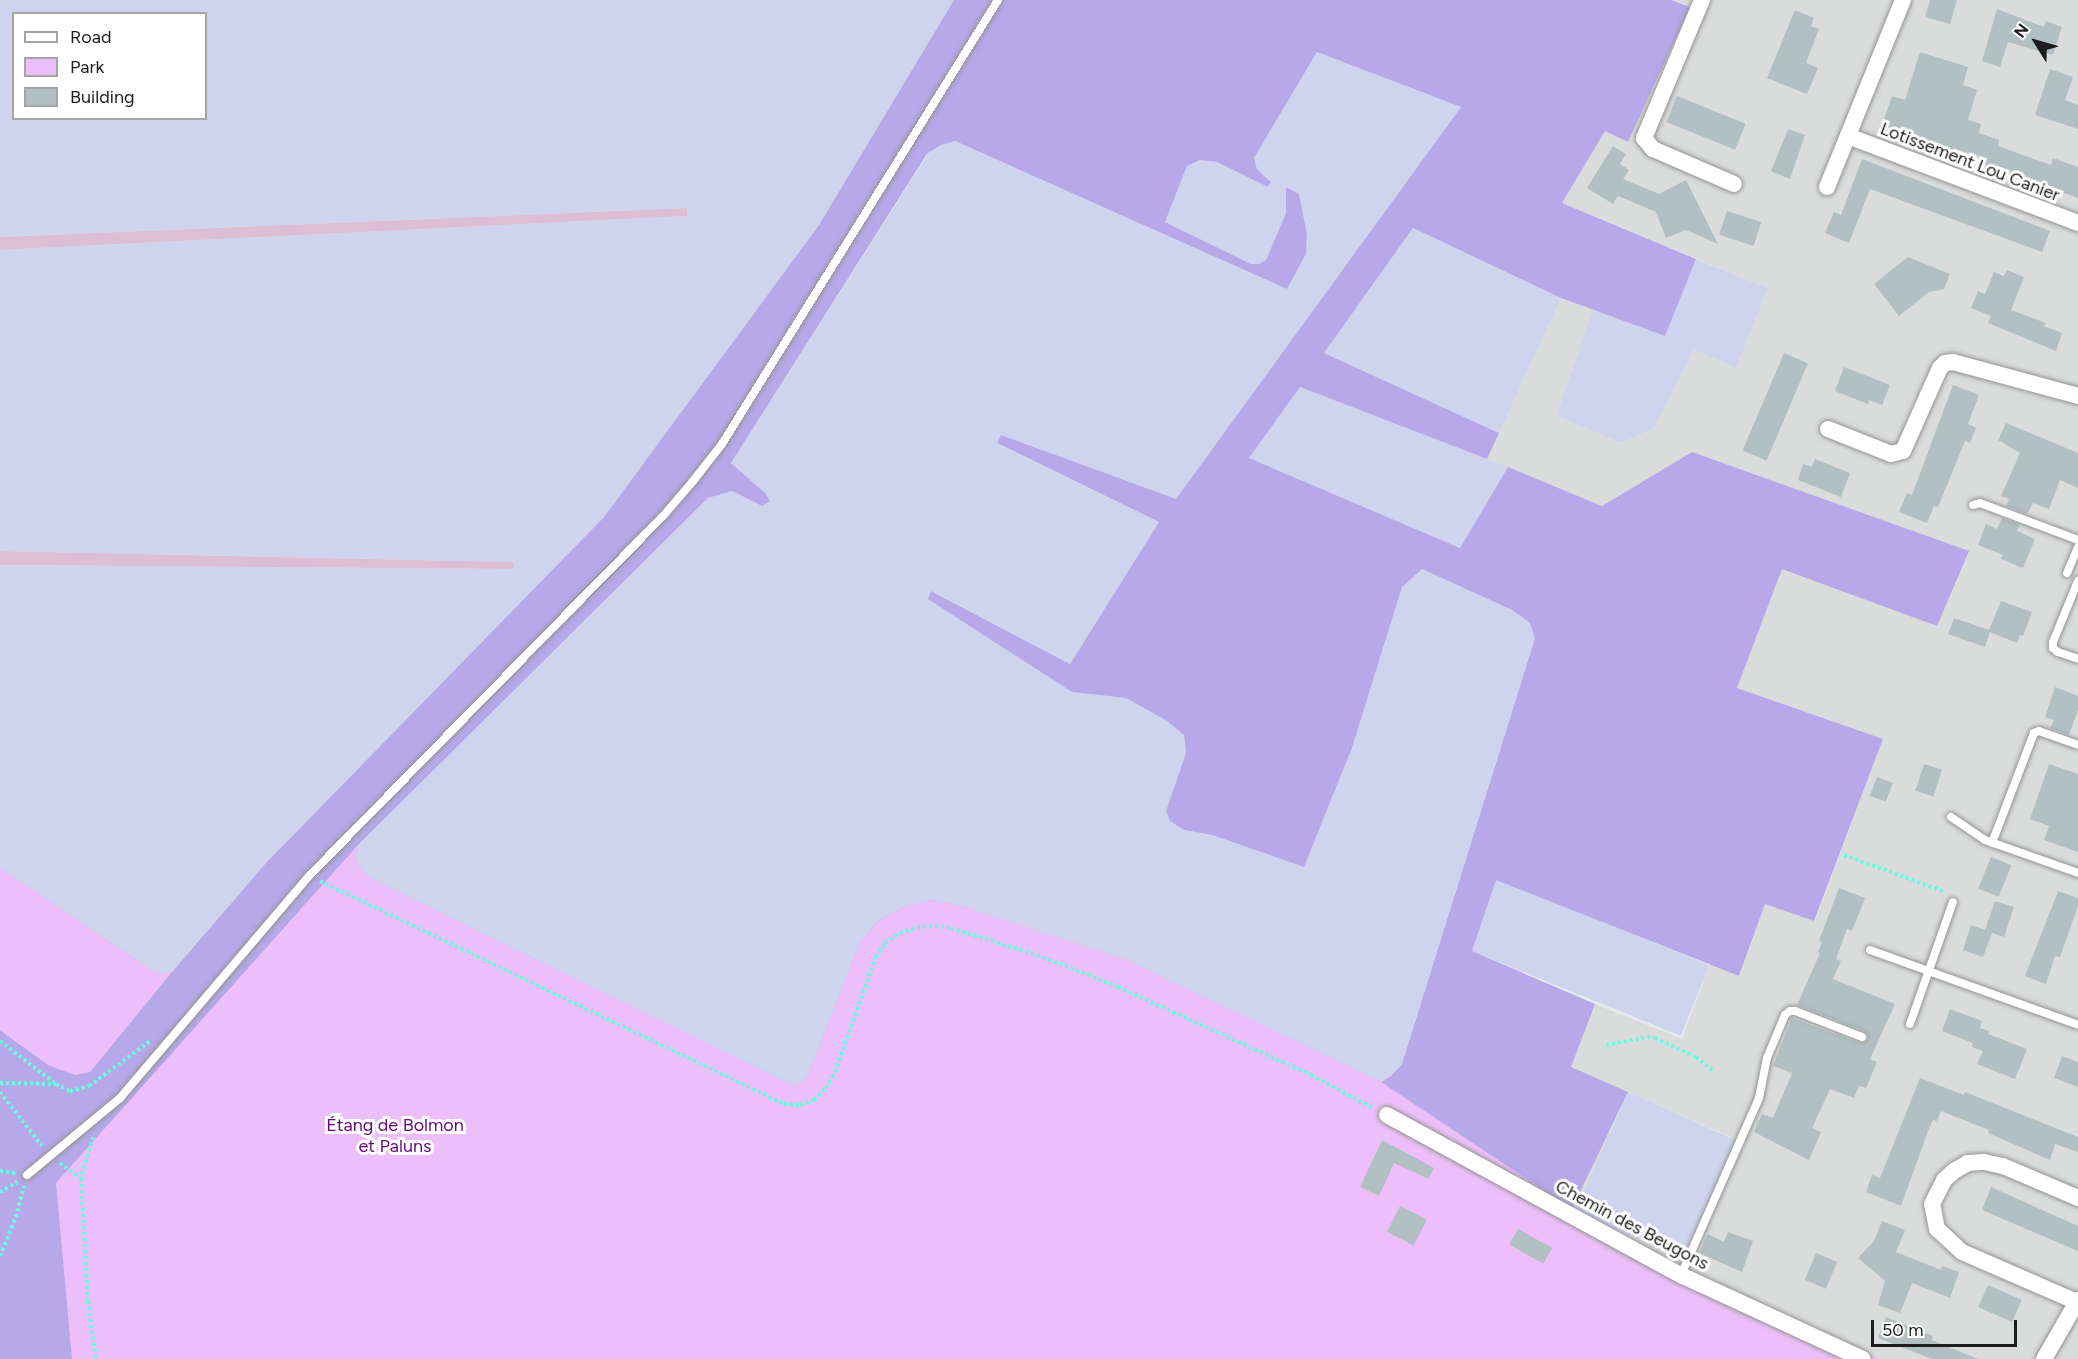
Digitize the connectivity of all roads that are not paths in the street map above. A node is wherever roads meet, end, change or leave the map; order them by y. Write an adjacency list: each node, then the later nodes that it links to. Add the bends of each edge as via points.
1 (998, 0): 27 (lane, via 722,444 693,481 309,876 120,1098)
2 (1702, 0): 5 (street, via 1644,138 1653,149)
3 (1903, 0): 4 (street)
4 (1848, 136): 6 (street); 7 (street, Lotissement Lou Canier)
5 (1734, 184)
6 (1827, 187)
7 (2078, 223)
8 (2078, 396): 9 (street, via 1945,363 1903,451 1891,454)
9 (1828, 429)
10 (1977, 502): 11 (lane)
11 (2078, 540)
12 (2078, 547): 13 (lane)
13 (2067, 573)
14 (2078, 581): 15 (lane, via 2053,642 2058,652)
15 (2078, 659)
16 (2078, 745): 18 (lane, via 2039,731 2034,733)
17 (1951, 817): 18 (lane)
18 (1992, 843): 19 (lane)
19 (2078, 873)
20 (1953, 902): 22 (lane)
21 (1870, 950): 22 (lane)
22 (1930, 970): 23 (lane); 24 (lane)
23 (1910, 1024)
24 (2078, 1025)
25 (1862, 1037): 29 (lane, via 1795,1011 1785,1014 1767,1058 1759,1098)
26 (1387, 1115): 29 (street, Chemin des Beugons)
27 (27, 1175)
28 (2078, 1198): 30 (street, via 2003,1166 1984,1162 1968,1163 1944,1180 1932,1204 1937,1228 1962,1252)
29 (1681, 1275): 31 (street, Chemin des Beugons)
30 (2076, 1307): 32 (street)
31 (1863, 1359)
32 (2044, 1359)

